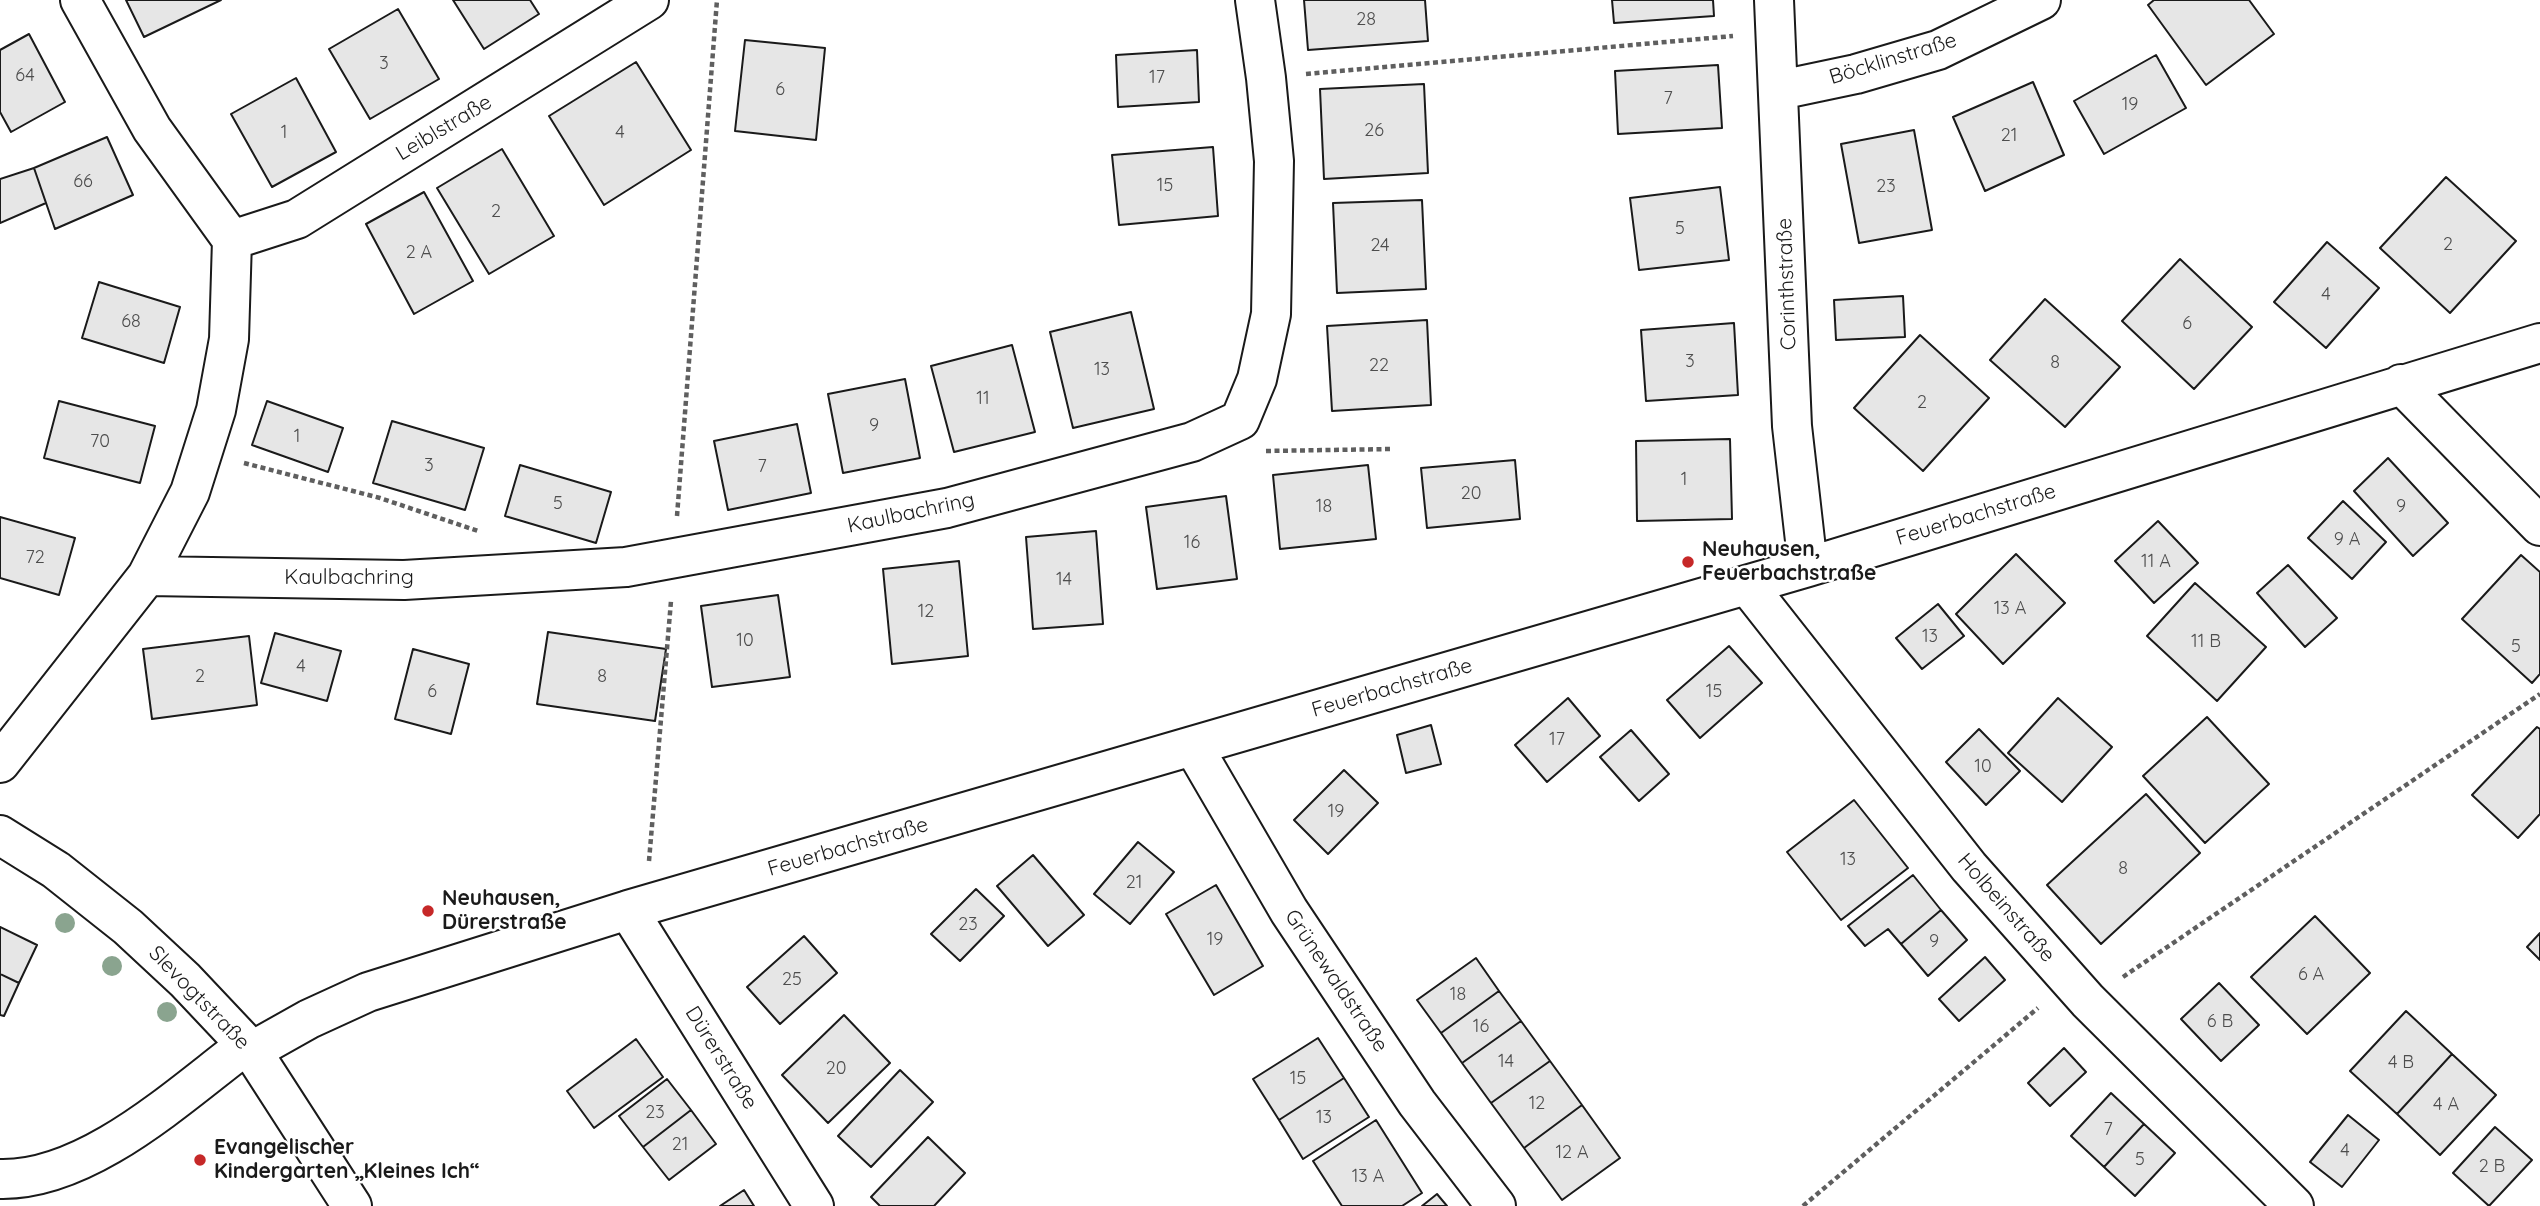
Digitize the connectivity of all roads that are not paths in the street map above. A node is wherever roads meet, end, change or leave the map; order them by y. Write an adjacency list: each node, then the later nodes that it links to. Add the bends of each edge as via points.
1 (80, 0): 7 (street, via 152,129)
2 (649, 0): 7 (street, Leiblstraße, via 297,219)
3 (1255, 0): 12 (street, Kaulbachring, via 1274,161 1271,314 1257,379 1240,420 1192,442 947,508 626,567 404,580)
4 (2041, 0): 6 (street, Böcklinstraße, via 1938,50)
5 (1774, 16): 6 (street, Corinthstraße)
6 (1780, 90): 11 (street, Corinthstraße, via 1792,426)
7 (232, 240): 12 (street, via 229,339 216,410 190,492)
8 (2540, 343): 9 (street, Feuerbachstraße)
9 (2400, 384): 10 (street); 11 (street, Feuerbachstraße)
10 (2540, 526)
11 (1808, 567): 13 (street, Feuerbachstraße)
12 (147, 576): 15 (street)
13 (1747, 585): 14 (street, Feuerbachstraße); 23 (street, Holbeinstraße, via 1969,867 2079,991)
14 (1193, 746): 17 (street, Feuerbachstraße); 22 (street, Grünewaldstraße, via 1289,911 1417,1103)
15 (0, 763)
16 (0, 835): 18 (street, Slevogtstraße, via 56,870 128,927)
17 (636, 908): 18 (street, Feuerbachstraße, via 368,992); 21 (street, Dürerstraße)
18 (249, 1048): 19 (street, Feuerbachstraße, via 99,1149 50,1172); 20 (street, Slevogtstraße)
19 (0, 1179)
20 (352, 1206)
21 (814, 1206)
22 (1496, 1206)
23 (2294, 1206)

